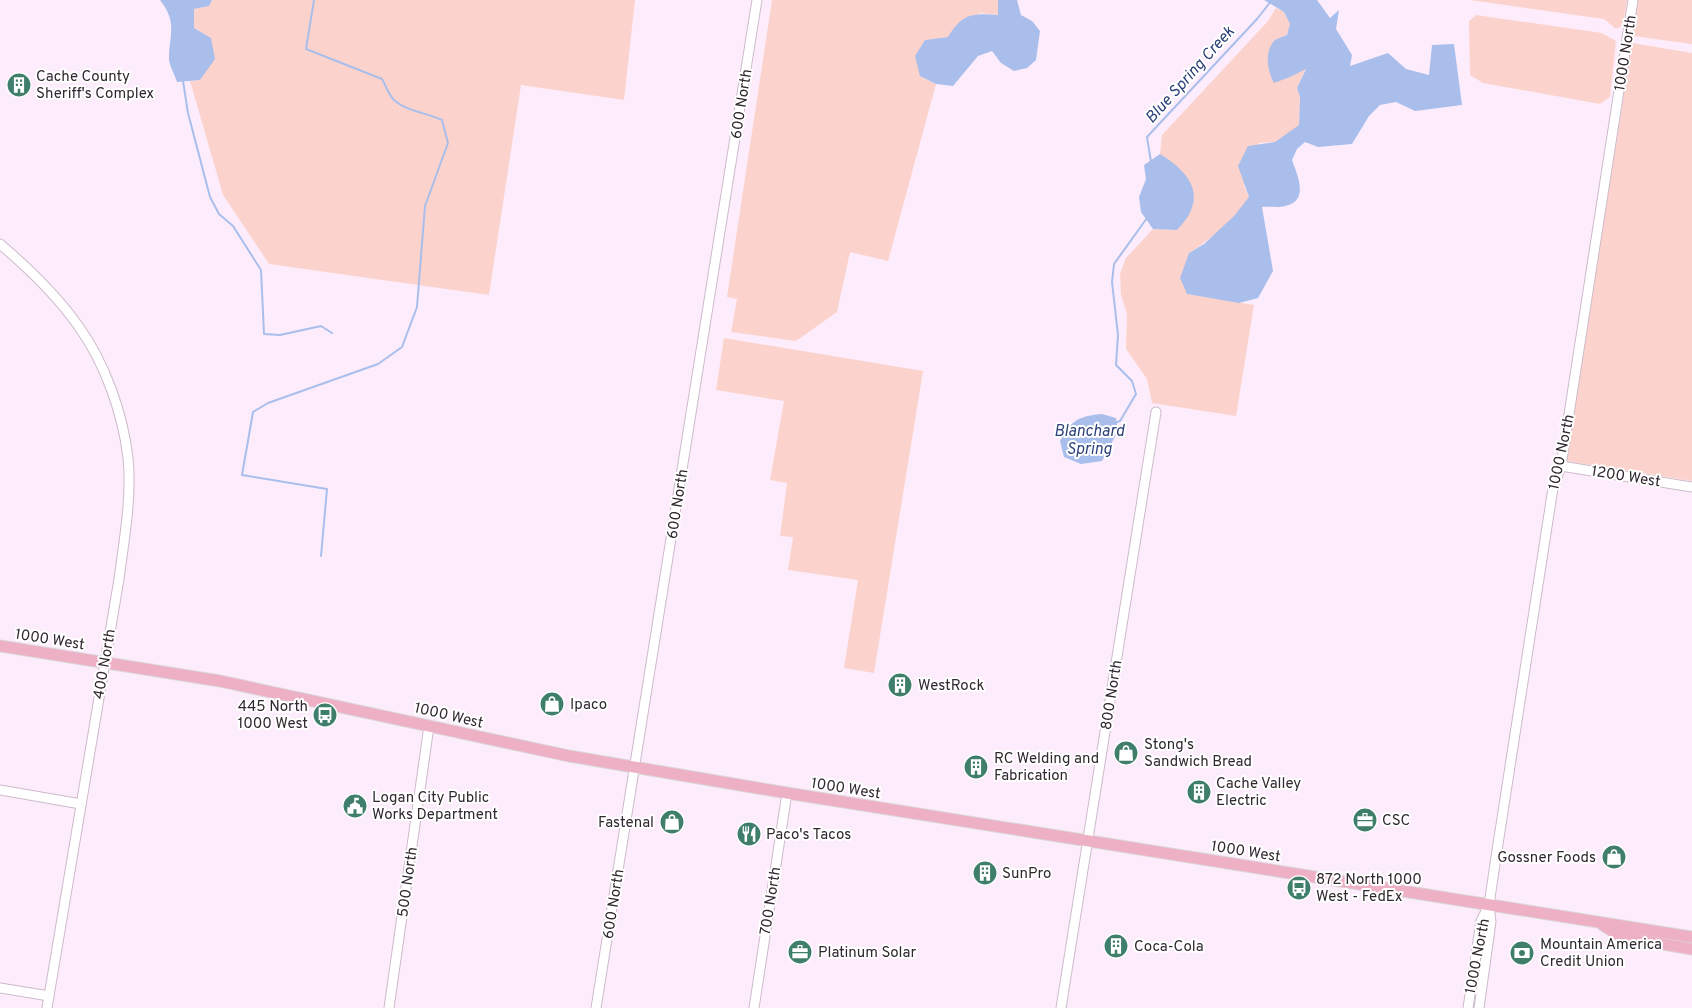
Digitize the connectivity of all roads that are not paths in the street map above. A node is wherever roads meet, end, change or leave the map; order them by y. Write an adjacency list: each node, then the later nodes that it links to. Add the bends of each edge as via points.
1 (757, 0): 10 (street, 600 North)
2 (1633, 0): 5 (street, 1000 North)
3 (0, 244): 8 (street, 400 North, via 24,264 79,327 100,365 118,410 128,459 128,516)
4 (1156, 412): 14 (street, 800 North)
5 (1561, 466): 6 (street, 1200 West); 15 (street, 1000 North, via 1553,488)
6 (1692, 487)
7 (0, 646): 8 (main road, 1000 West)
8 (104, 663): 9 (main road, 1000 West, via 220,681); 13 (street, 400 North)
9 (429, 726): 10 (main road, 1000 West, via 530,749); 22 (street, 500 North)
10 (634, 767): 12 (main road, 1000 West); 23 (street, 600 North)
11 (0, 790): 13 (street)
12 (786, 793): 14 (main road, 1000 West); 24 (street, 700 North)
13 (81, 804): 20 (street, 400 North)
14 (1087, 841): 15 (main road, 1000 West); 25 (street, 800 North)
15 (1489, 904): 16 (main road, 1000 West); 26 (street, 1000 North, via 1481,922); 27 (street, 1000 North, via 1491,922)
16 (1599, 922): 17 (main road, 1000 West); 18 (main road, via 1622,937)
17 (1692, 938)
18 (1692, 948)
19 (0, 988): 20 (street)
20 (49, 996): 21 (street, 400 North)
21 (47, 1008)
22 (389, 1008)
23 (596, 1008)
24 (754, 1008)
25 (1061, 1008)
26 (1468, 1008)
27 (1479, 1008)

